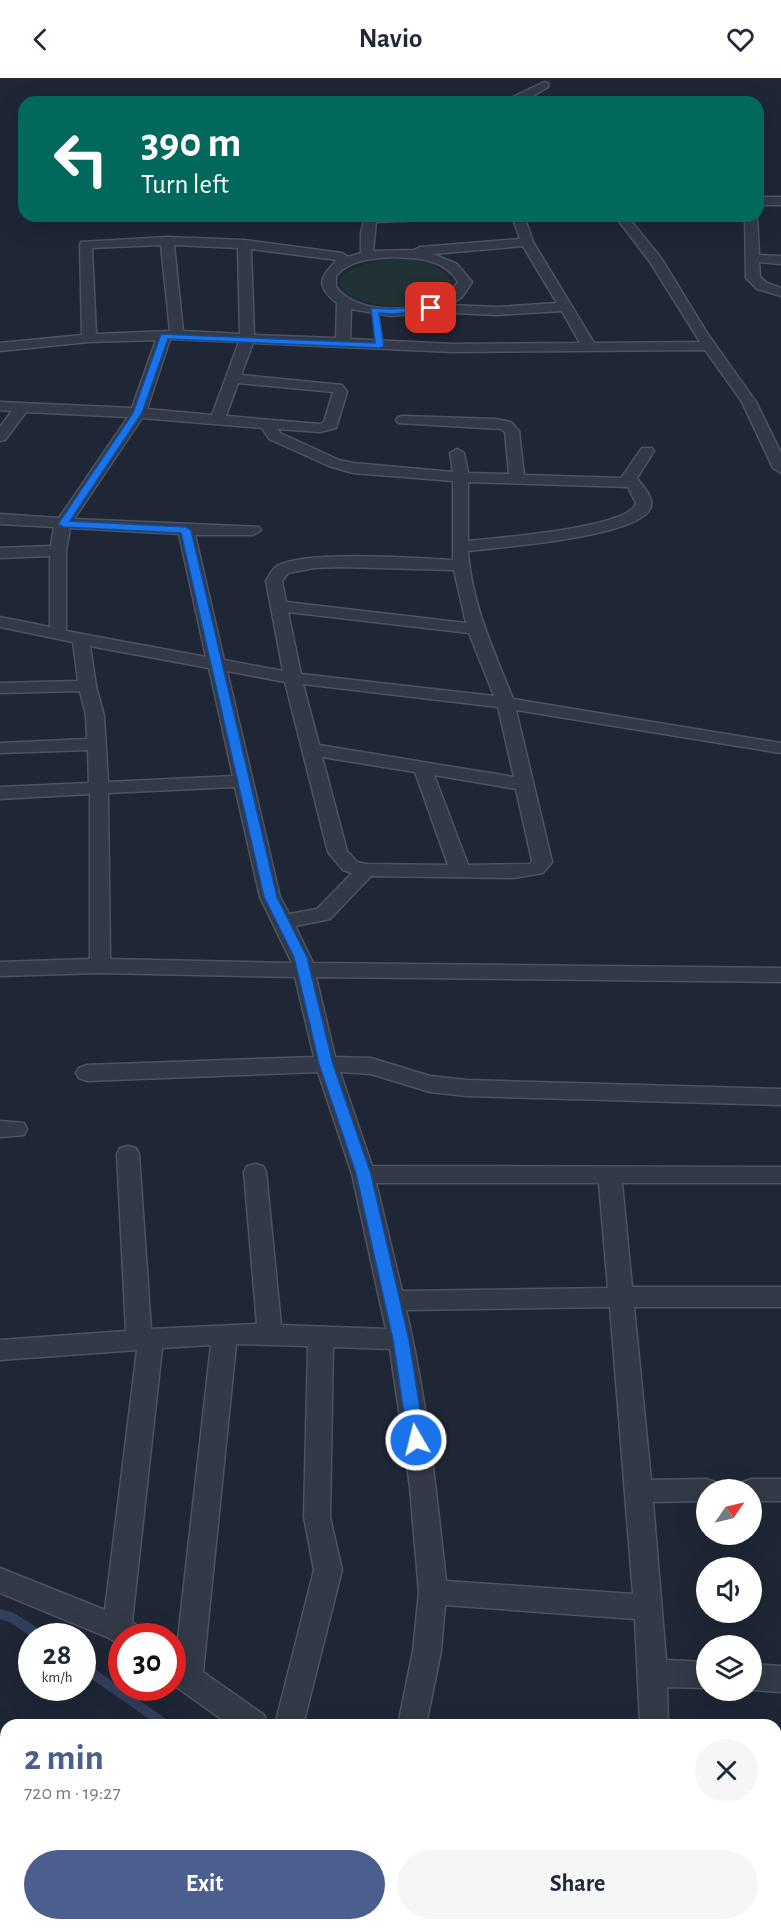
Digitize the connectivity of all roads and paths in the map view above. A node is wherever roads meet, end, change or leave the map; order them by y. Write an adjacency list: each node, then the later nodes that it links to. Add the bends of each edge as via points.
1 (544, 85): 2 (street)
2 (523, 96)
3 (764, 201): 4 (street)
4 (781, 201)
5 (370, 222): 13 (street, via 368,254)
6 (520, 222): 10 (street)
7 (626, 222): 26 (street)
8 (751, 222): 14 (street)
9 (167, 241): 11 (street); 22 (street); 23 (street, via 86,245)
10 (527, 242): 12 (street, via 446,247); 20 (street)
11 (244, 244): 16 (street, via 342,257); 24 (street)
12 (410, 254): 13 (street); 19 (street, via 449,264 461,272 465,282 455,297)
13 (363, 257): 16 (street)
14 (753, 258): 15 (street); 17 (street, via 753,278 762,286)
15 (781, 260)
16 (345, 262): 18 (street, via 334,269 328,286)
17 (781, 292)
18 (344, 301): 21 (street); 25 (street)
19 (431, 308): 20 (street); 21 (street)
20 (565, 308): 28 (street)
21 (374, 310): 27 (street)
22 (171, 336): 23 (street); 24 (street); 33 (street)
23 (89, 338): 29 (street)
24 (248, 339): 25 (street); 30 (street)
25 (343, 343): 27 (street)
26 (710, 345): 28 (street); 38 (street)
27 (380, 346): 28 (street)
28 (589, 346)
29 (0, 347)
30 (232, 378): 34 (street); 36 (street, via 339,390 331,425)
31 (0, 406): 32 (street)
32 (23, 406): 33 (street); 37 (street)
33 (138, 413): 34 (street); 46 (street)
34 (218, 419): 36 (street)
35 (403, 420): 43 (street, via 506,425 512,431)
36 (267, 423): 42 (street, via 274,436 343,466)
37 (0, 437)
38 (775, 439): 41 (street)
39 (647, 451): 44 (street, via 629,478)
40 (457, 453): 42 (street)
41 (781, 468)
42 (461, 477): 43 (street); 49 (street)
43 (517, 480): 44 (street)
44 (632, 483): 49 (street, via 644,504 641,512 615,526)
45 (0, 519): 46 (street)
46 (63, 524): 47 (street); 50 (street)
47 (186, 530): 48 (street); 58 (street)
48 (253, 530)
49 (460, 547): 52 (street)
50 (58, 551): 51 (street); 56 (street)
51 (0, 553)
52 (461, 565): 53 (street, via 298,565 282,570 274,581); 55 (street)
53 (278, 606): 55 (street); 59 (street)
54 (0, 622): 56 (street)
55 (476, 629): 62 (street)
56 (58, 635): 57 (street)
57 (81, 639): 58 (street); 60 (street)
58 (217, 664): 59 (street); 68 (street)
59 (293, 678): 62 (street); 66 (street)
60 (87, 686): 61 (street); 63 (street, via 95,716)
61 (0, 688)
62 (506, 703): 65 (street); 69 (street)
63 (96, 744): 64 (street); 70 (street)
64 (0, 748)
65 (781, 748)
66 (310, 749): 67 (street); 72 (street, via 338,852 350,866)
67 (423, 770): 69 (street); 73 (street)
68 (243, 780): 70 (street); 74 (street, via 270,897)
69 (525, 785): 73 (street, via 541,866 513,872)
70 (99, 788): 71 (street); 75 (street)
71 (0, 793)
72 (366, 870): 73 (street); 74 (street, via 323,914)
73 (460, 871)
74 (283, 922): 77 (street)
75 (100, 966): 76 (street); 77 (street)
76 (0, 969)
77 (304, 970): 78 (street); 79 (street)
78 (781, 975)
79 (326, 1064): 80 (street); 81 (street, via 371,1066 430,1084 467,1088); 84 (street)
80 (87, 1073)
81 (781, 1097)
82 (128, 1154): 94 (street)
83 (255, 1172): 91 (street)
84 (363, 1174): 86 (street); 89 (street)
85 (781, 1175): 86 (street)
86 (610, 1176): 87 (street)
87 (621, 1297): 88 (street); 89 (street); 99 (street)
88 (781, 1297)
89 (392, 1301): 93 (street)
90 (225, 1334): 91 (street); 94 (street); 105 (street)
91 (270, 1334): 92 (street)
92 (321, 1337): 93 (street); 112 (street, via 316,1517 328,1570)
93 (401, 1340): 101 (street)
94 (144, 1341): 95 (street); 103 (street)
95 (0, 1350)
96 (696, 1490): 99 (street)
97 (762, 1490): 98 (street)
98 (781, 1490)
99 (639, 1491): 102 (street)
100 (0, 1581): 104 (street)
101 (434, 1592): 102 (street); 113 (street)
102 (646, 1606): 106 (street)
103 (124, 1623)
104 (108, 1626)
105 (186, 1627)
106 (653, 1673): 107 (street); 114 (street)
107 (696, 1675)
108 (186, 1676): 111 (street)
109 (762, 1678): 110 (street)
110 (781, 1679)
111 (246, 1719)
112 (291, 1719)
113 (413, 1719)
114 (654, 1719)

